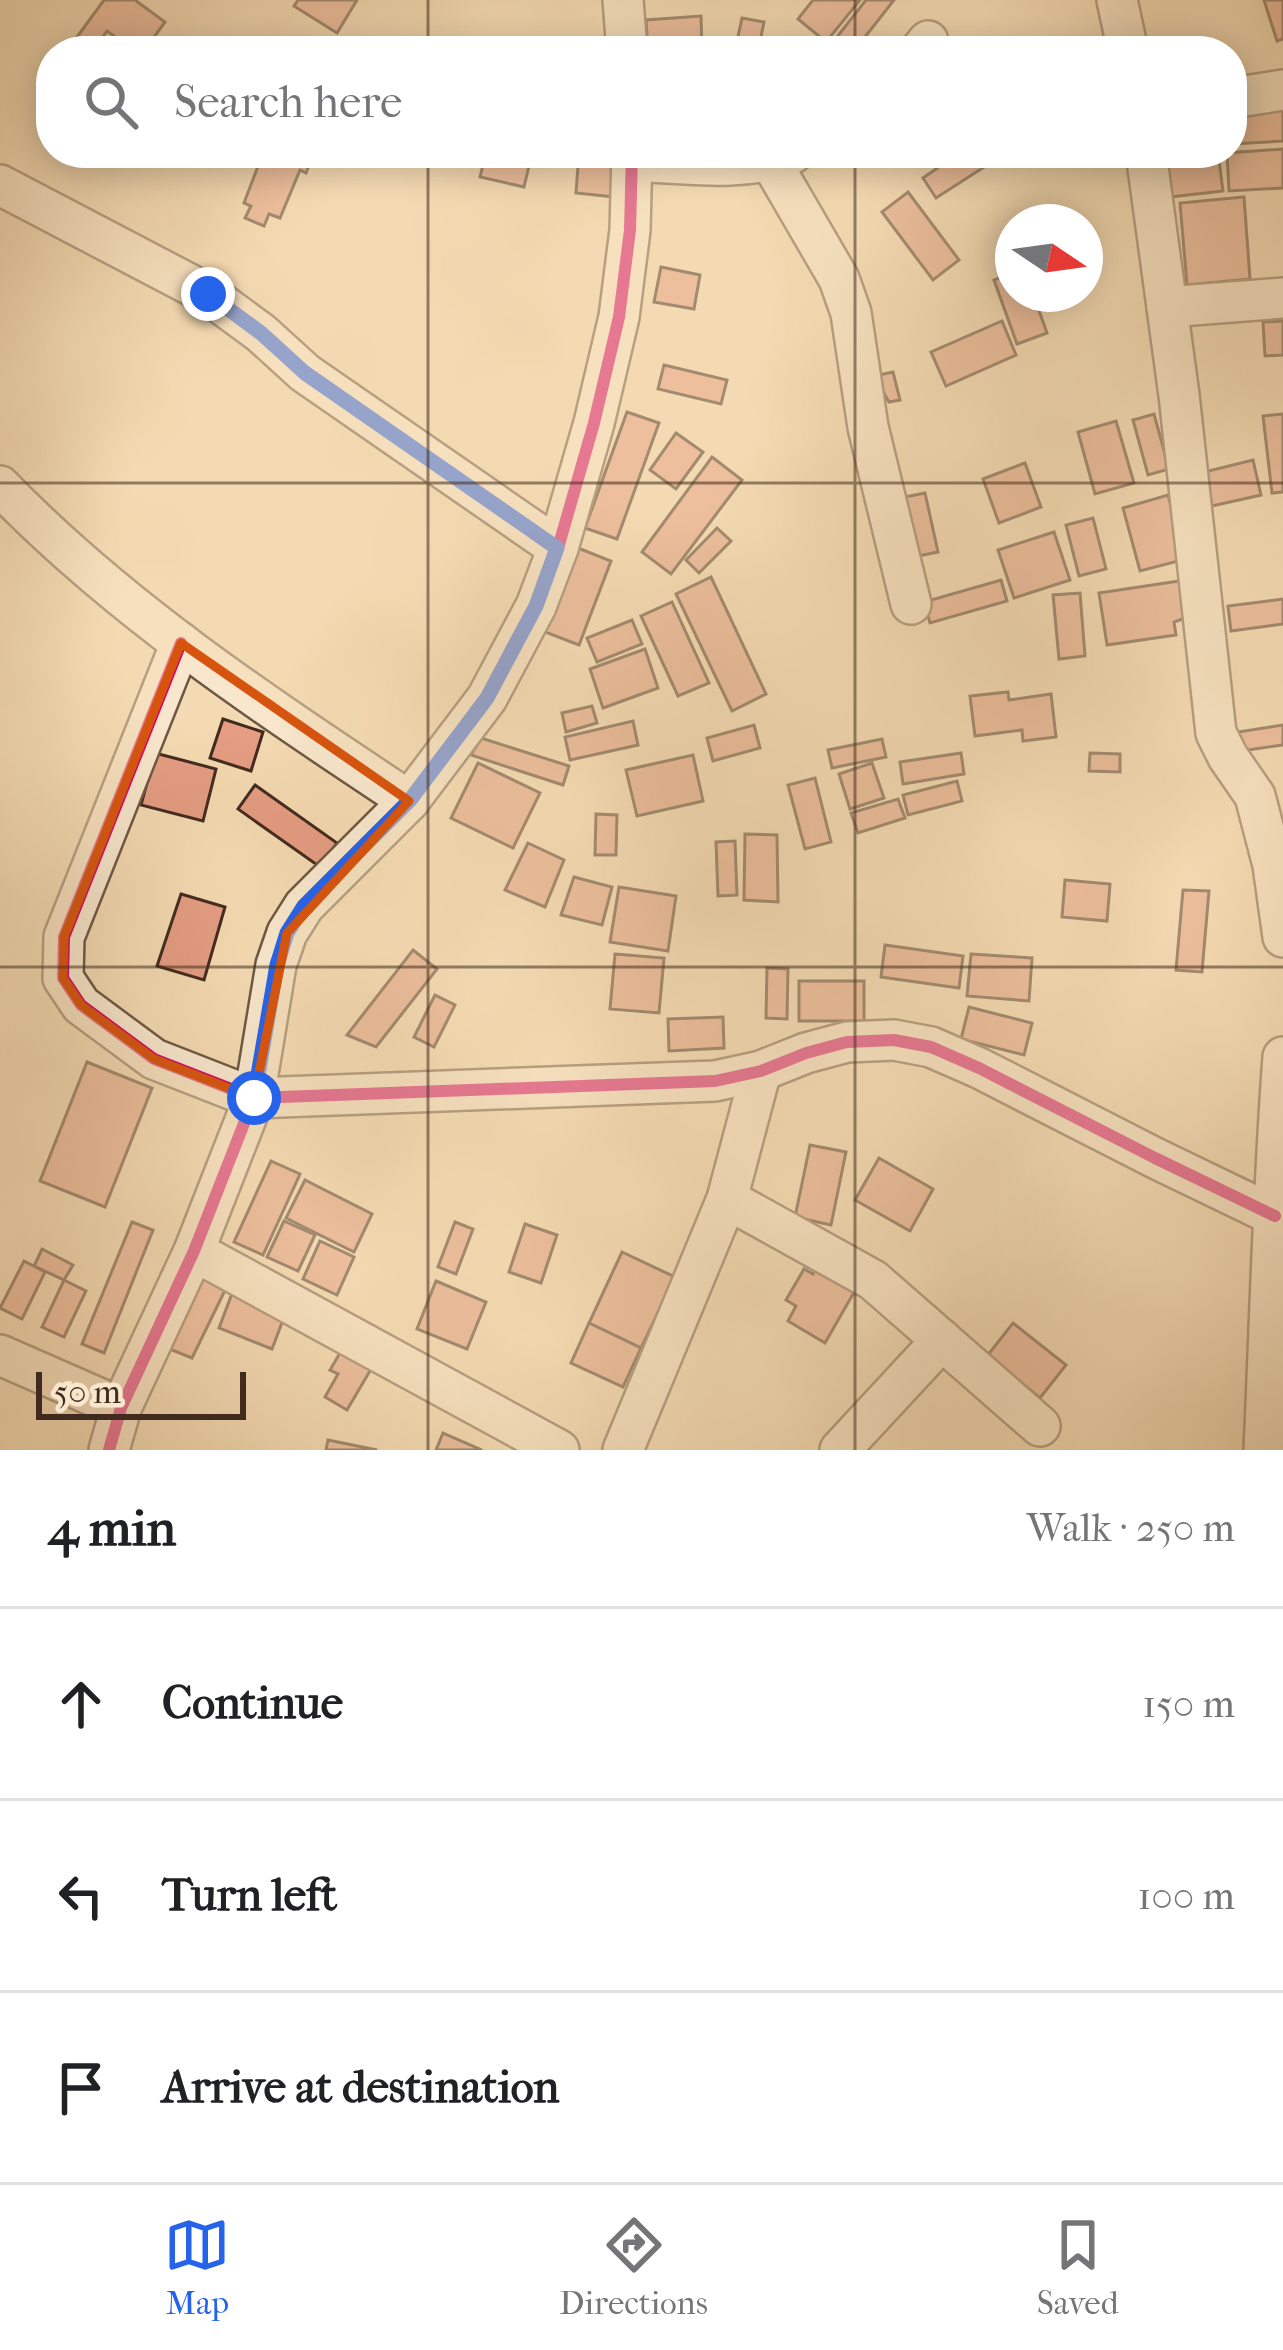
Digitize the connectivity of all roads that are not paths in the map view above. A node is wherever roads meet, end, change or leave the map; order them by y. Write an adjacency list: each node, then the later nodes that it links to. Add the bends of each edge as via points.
1 (623, 0): 3 (street)
2 (1117, 0): 4 (street)
3 (626, 36)
4 (1125, 36)
5 (1283, 90): 6 (street)
6 (1247, 96)
7 (632, 168): 14 (street, via 619,317)
8 (788, 168): 15 (street, via 851,313 868,427)
9 (1149, 168): 12 (street)
10 (0, 185): 14 (street, via 208,294 305,373)
11 (1283, 298): 12 (street)
12 (1168, 308): 18 (street, via 1216,733 1255,796)
13 (0, 486): 16 (street)
14 (557, 548): 17 (street, via 487,698)
15 (911, 604)
16 (182, 643): 17 (street); 22 (street, via 64,937 63,978 81,1005 154,1059)
17 (410, 800): 22 (street, via 287,933)
18 (1278, 862): 19 (street)
19 (1283, 937)
20 (1283, 1057): 24 (street)
21 (761, 1071): 22 (street, via 715,1081); 23 (street); 24 (street, via 847,1042 931,1047)
22 (254, 1098): 25 (street)
23 (728, 1199): 26 (street, via 873,1280); 32 (street)
24 (1275, 1216): 34 (street)
25 (194, 1250): 28 (street); 31 (street)
26 (942, 1340): 29 (street); 33 (street)
27 (0, 1354): 28 (street)
28 (121, 1408): 30 (street)
29 (1040, 1426)
30 (109, 1450)
31 (559, 1450)
32 (623, 1450)
33 (840, 1450)
34 (1264, 1450)

